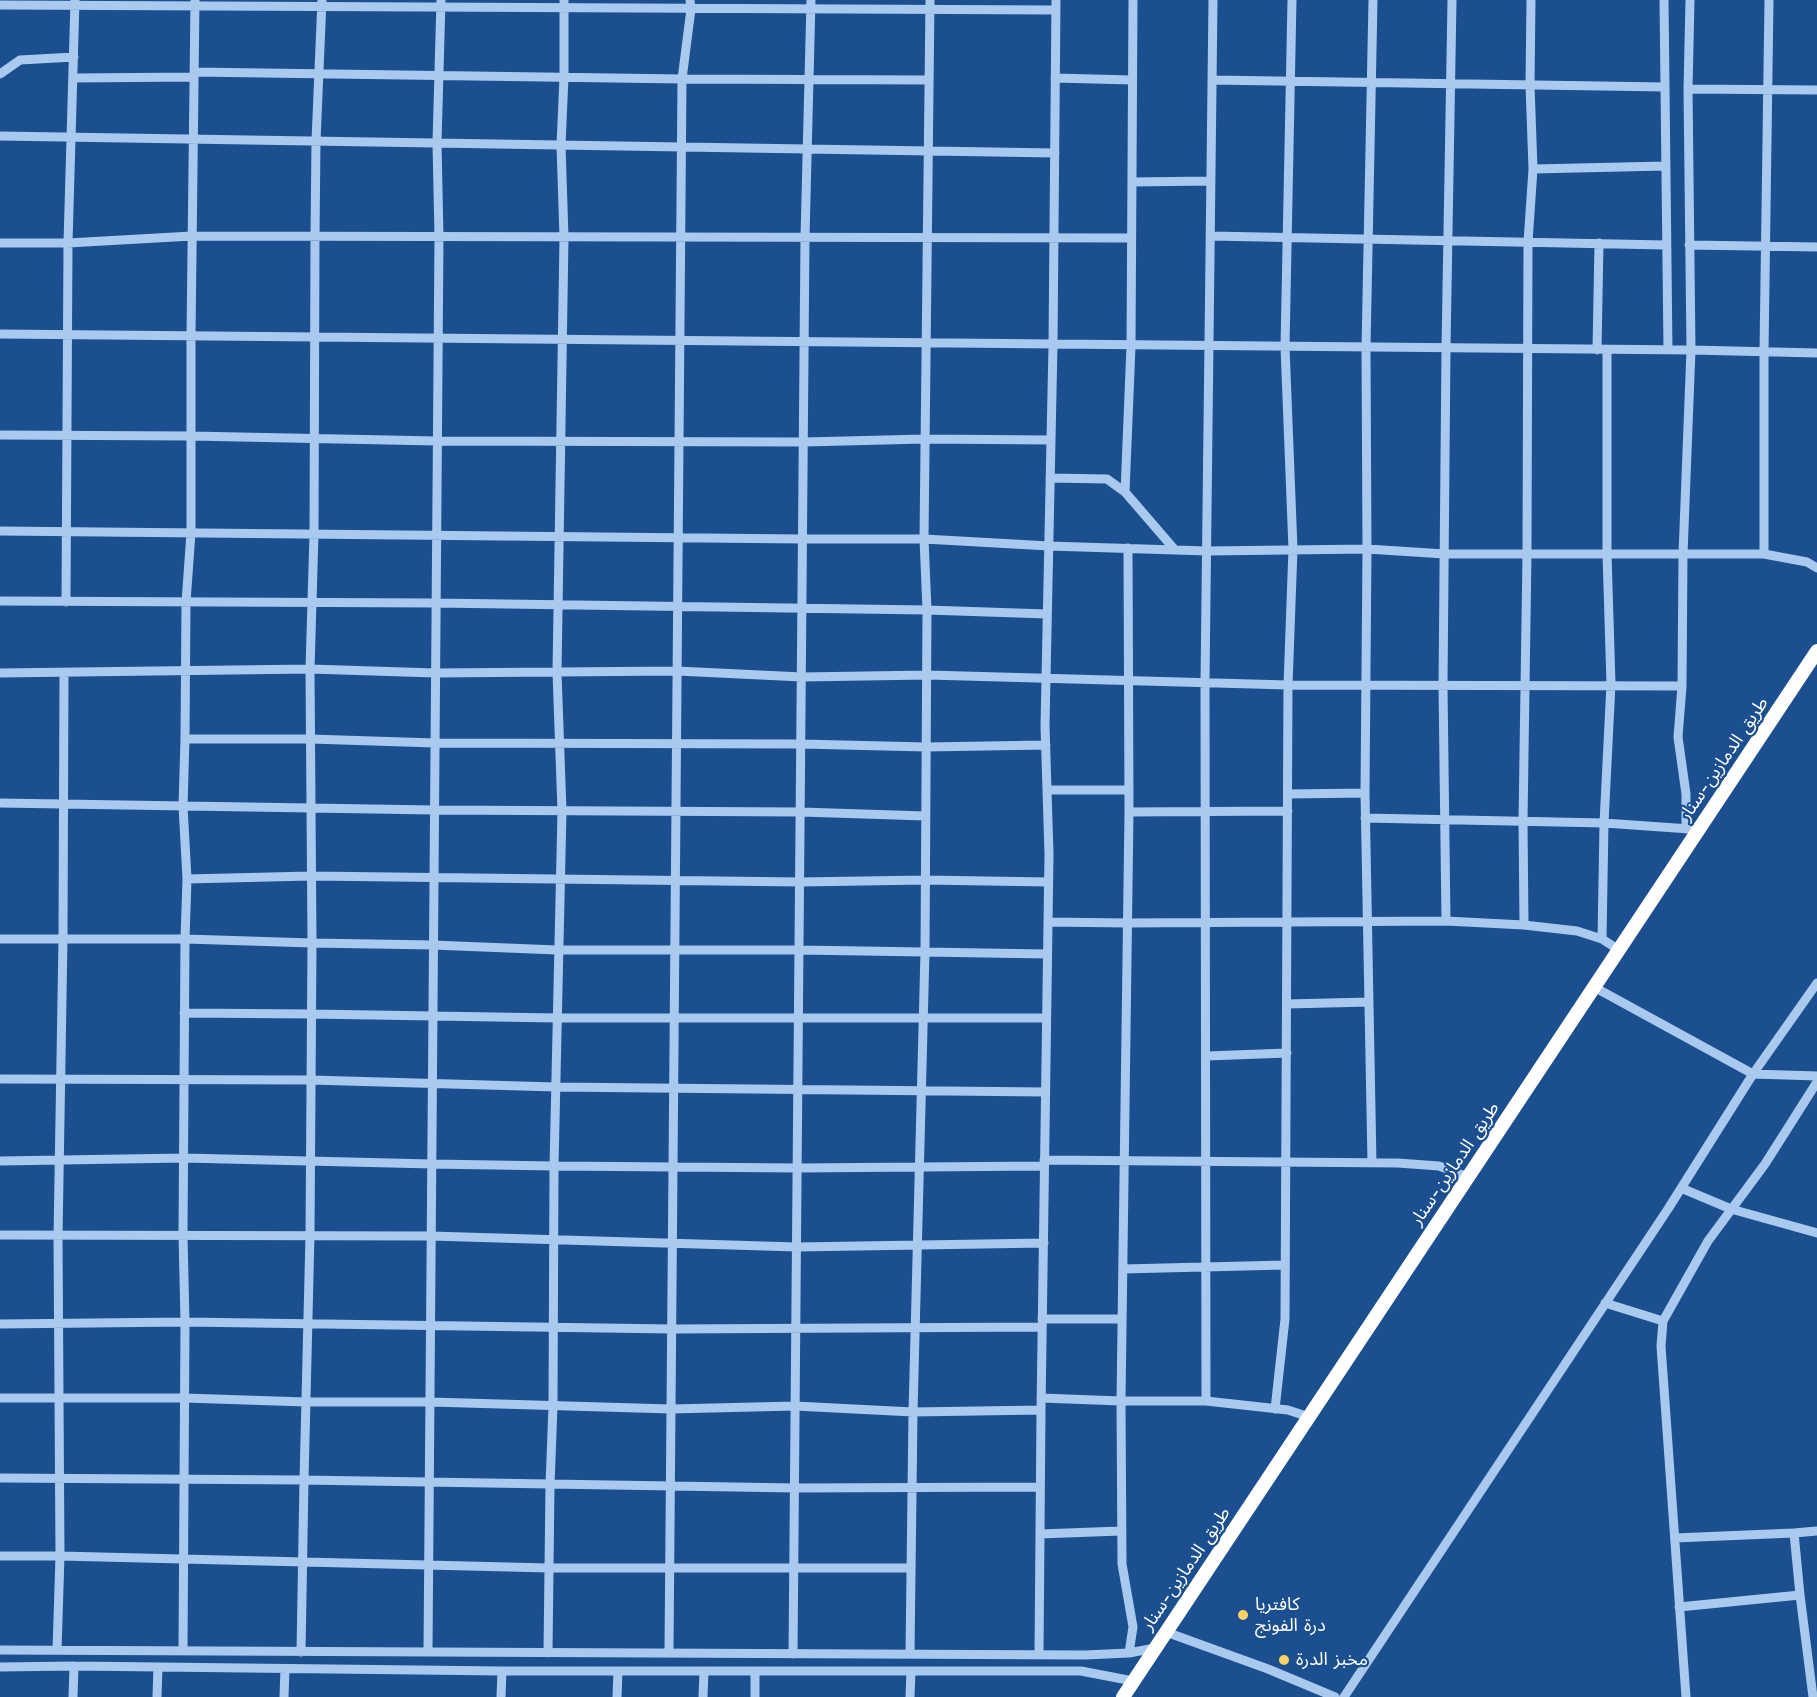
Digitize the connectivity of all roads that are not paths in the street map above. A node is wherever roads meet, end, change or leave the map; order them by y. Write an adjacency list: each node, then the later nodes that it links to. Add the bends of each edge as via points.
1 (1133, 0): 31 (street)
2 (1213, 0): 32 (street)
3 (1292, 0): 33 (street)
4 (1373, 0): 34 (street)
5 (1452, 0): 35 (street)
6 (1531, 0): 36 (street)
7 (1664, 0): 37 (street)
8 (1690, 0): 38 (street)
9 (1769, 0): 39 (street)
10 (75, 3): 11 (street); 17 (street); 20 (street)
11 (195, 3): 12 (street); 22 (street)
12 (322, 3): 13 (street); 23 (street)
13 (441, 4): 14 (street); 24 (street)
14 (564, 4): 15 (street); 25 (street)
15 (690, 4): 16 (street); 28 (street)
16 (811, 4): 18 (street); 29 (street)
17 (0, 5)
18 (930, 5): 19 (street); 30 (street)
19 (1056, 5): 27 (street)
20 (74, 57): 21 (street, via 20,60); 26 (street)
21 (0, 74)
22 (194, 75): 23 (street); 26 (street); 43 (street)
23 (319, 75): 24 (street); 44 (street)
24 (439, 76): 25 (street); 45 (street)
25 (564, 77): 28 (street); 46 (street)
26 (74, 78): 42 (street)
27 (1055, 78): 31 (street); 50 (street)
28 (682, 79): 29 (street); 47 (street)
29 (809, 80): 30 (street); 48 (street)
30 (930, 80): 49 (street)
31 (1132, 80): 54 (street)
32 (1212, 80): 33 (street); 53 (street)
33 (1290, 81): 34 (street); 63 (street)
34 (1371, 83): 35 (street); 66 (street)
35 (1451, 84): 36 (street); 67 (street)
36 (1530, 85): 37 (street); 52 (street)
37 (1665, 87): 51 (street)
38 (1688, 89): 39 (street); 73 (street)
39 (1768, 89): 40 (street); 74 (street)
40 (1817, 90)
41 (0, 136): 42 (street)
42 (72, 137): 43 (street); 70 (street)
43 (193, 139): 44 (street); 55 (street)
44 (316, 141): 45 (street); 56 (street)
45 (437, 143): 46 (street); 58 (street)
46 (561, 145): 47 (street); 59 (street)
47 (682, 147): 48 (street); 60 (street)
48 (807, 149): 49 (street); 61 (street)
49 (929, 151): 50 (street); 62 (street)
50 (1055, 153): 64 (street)
51 (1666, 166): 52 (street); 72 (street)
52 (1533, 169): 68 (street)
53 (1211, 181): 54 (street); 57 (street)
54 (1132, 182): 65 (street)
55 (192, 236): 56 (street); 70 (street); 78 (street)
56 (315, 236): 58 (street); 79 (street)
57 (1210, 236): 63 (street); 87 (street)
58 (439, 237): 59 (street); 80 (street)
59 (564, 237): 60 (street); 81 (street)
60 (681, 237): 61 (street); 82 (street)
61 (805, 237): 62 (street); 83 (street)
62 (928, 237): 64 (street); 84 (street)
63 (1287, 237): 66 (street); 88 (street)
64 (1054, 238): 65 (street); 85 (street)
65 (1131, 238): 86 (street)
66 (1368, 239): 67 (street); 89 (street)
67 (1448, 240): 68 (street); 90 (street)
68 (1528, 242): 71 (street); 91 (street)
69 (0, 243): 70 (street)
70 (68, 243): 77 (street)
71 (1599, 243): 72 (street); 92 (street)
72 (1666, 245): 93 (street)
73 (1689, 245): 74 (street); 94 (street)
74 (1766, 247): 75 (street); 95 (street)
75 (1817, 247)
76 (0, 334): 77 (street)
77 (69, 334): 78 (street); 97 (street)
78 (190, 336): 79 (street); 99 (street)
79 (316, 337): 80 (street); 100 (street)
80 (438, 339): 81 (street); 103 (street)
81 (561, 340): 82 (street); 104 (street)
82 (680, 341): 83 (street); 105 (street)
83 (805, 343): 84 (street); 106 (street)
84 (927, 344): 85 (street); 101 (street)
85 (1053, 345): 86 (street); 102 (street)
86 (1131, 346): 87 (street); 108 (street)
87 (1208, 346): 88 (street); 123 (street)
88 (1285, 347): 89 (street); 120 (street)
89 (1366, 348): 90 (street); 121 (street)
90 (1446, 348): 91 (street); 124 (street)
91 (1527, 349): 92 (street); 125 (street)
92 (1602, 350): 93 (street); 126 (street)
93 (1668, 350): 94 (street)
94 (1691, 350): 95 (street); 127 (street)
95 (1764, 352): 96 (street); 128 (street)
96 (1817, 353)
97 (68, 434): 98 (street); 99 (street); 110 (street)
98 (0, 435)
99 (191, 436): 100 (street); 111 (street)
100 (314, 438): 103 (street); 112 (street)
101 (925, 439): 102 (street); 106 (street); 117 (street)
102 (1051, 440): 107 (street)
103 (437, 441): 104 (street); 113 (street)
104 (560, 441): 105 (street); 114 (street)
105 (679, 442): 106 (street); 115 (street)
106 (804, 442): 116 (street)
107 (1050, 478): 108 (street, via 1107,479); 118 (street)
108 (1125, 492): 122 (street)
109 (0, 531): 110 (street)
110 (67, 532): 111 (street); 131 (street)
111 (191, 533): 112 (street); 132 (street)
112 (314, 534): 113 (street); 133 (street)
113 (436, 536): 114 (street); 134 (street)
114 (560, 537): 115 (street); 135 (street)
115 (678, 537): 116 (street); 136 (street)
116 (803, 539): 117 (street); 137 (street)
117 (924, 539): 118 (street); 138 (street)
118 (1049, 546): 119 (street); 139 (street)
119 (1128, 548): 122 (street); 151 (street)
120 (1293, 549): 121 (street); 123 (street); 155 (street)
121 (1367, 549): 124 (street); 156 (street)
122 (1175, 550): 123 (street)
123 (1207, 551): 152 (street)
124 (1445, 554): 125 (street); 157 (street)
125 (1527, 554): 126 (street); 153 (street)
126 (1607, 554): 127 (street); 154 (street)
127 (1683, 554): 128 (street); 158 (street)
128 (1764, 554): 129 (street, via 1807,562)
129 (1817, 568)
130 (0, 601): 131 (street)
131 (66, 602): 132 (street)
132 (186, 602): 133 (street); 142 (street)
133 (311, 603): 134 (street); 141 (street)
134 (436, 603): 135 (street); 147 (street)
135 (559, 606): 136 (street); 144 (street)
136 (678, 606): 137 (street); 143 (street)
137 (802, 608): 138 (street); 149 (street)
138 (927, 610): 139 (street); 148 (street)
139 (1047, 614): 150 (street)
140 (1817, 651): 187 (highway, طريق الدمازين-سنار)
141 (310, 669): 142 (street); 147 (street); 160 (street)
142 (186, 670): 146 (street); 159 (street)
143 (677, 671): 144 (street); 149 (street); 163 (street)
144 (556, 672): 147 (street); 162 (street)
145 (0, 673): 146 (street)
146 (64, 673): 172 (street)
147 (435, 673): 161 (street)
148 (928, 675): 149 (street); 150 (street); 166 (street)
149 (802, 677): 164 (street)
150 (1046, 677): 151 (street); 165 (street)
151 (1129, 680): 152 (street); 167 (street)
152 (1206, 682): 155 (street); 178 (street)
153 (1525, 684): 154 (street); 157 (street); 185 (street)
154 (1611, 684): 158 (street); 186 (street)
155 (1288, 685): 156 (street); 170 (street)
156 (1365, 685): 157 (street); 169 (street)
157 (1443, 686): 184 (street)
158 (1682, 686): 187 (street, via 1678,737)
159 (185, 739): 160 (street); 173 (street)
160 (310, 739): 161 (street); 174 (street)
161 (435, 742): 162 (street); 175 (street)
162 (558, 743): 163 (street); 176 (street)
163 (676, 743): 164 (street); 177 (street)
164 (801, 744): 166 (street); 180 (street)
165 (1046, 745): 166 (street); 168 (street)
166 (926, 747): 182 (street)
167 (1129, 789): 168 (street); 181 (street)
168 (1047, 790): 195 (street)
169 (1365, 793): 170 (street); 183 (street)
170 (1288, 794): 179 (street)
171 (0, 803): 172 (street)
172 (63, 803): 173 (street); 204 (street)
173 (183, 806): 174 (street); 190 (street)
174 (311, 808): 175 (street); 188 (street)
175 (434, 810): 176 (street); 189 (street)
176 (562, 811): 177 (street); 191 (street)
177 (676, 811): 180 (street); 192 (street)
178 (1205, 811): 179 (street); 181 (street); 199 (street)
179 (1288, 811): 201 (street)
180 (801, 812): 182 (street); 194 (street)
181 (1129, 812): 200 (street)
182 (925, 816): 193 (street)
183 (1365, 818): 184 (street); 196 (street)
184 (1444, 819): 185 (street); 197 (street)
185 (1523, 821): 186 (street); 202 (street)
186 (1604, 823): 187 (street); 206 (street)
187 (1692, 829): 212 (highway, طريق الدمازين-سنار)
188 (311, 876): 189 (street); 190 (street); 207 (street)
189 (434, 878): 191 (street); 208 (street)
190 (187, 879): 205 (street)
191 (560, 879): 192 (street); 209 (street)
192 (675, 880): 194 (street); 210 (street)
193 (925, 880): 194 (street); 195 (street); 213 (street)
194 (800, 882): 211 (street)
195 (1048, 882): 198 (street)
196 (1367, 921): 197 (street); 201 (street); 217 (street)
197 (1446, 921): 202 (street)
198 (1048, 922): 200 (street); 214 (street)
199 (1206, 922): 200 (street); 201 (street); 228 (street)
200 (1127, 923): 246 (street)
201 (1287, 923): 218 (street)
202 (1524, 925): 206 (street, via 1577,931)
203 (0, 939): 204 (street)
204 (63, 939): 205 (street); 232 (street)
205 (185, 939): 207 (street); 219 (street)
206 (1602, 939): 212 (street)
207 (312, 943): 208 (street); 220 (street)
208 (433, 945): 209 (street); 221 (street)
209 (557, 950): 210 (street); 222 (street)
210 (675, 950): 211 (street); 223 (street)
211 (800, 950): 213 (street); 226 (street)
212 (1619, 950): 216 (highway, طريق الدمازين-سنار)
213 (925, 952): 214 (street); 224 (street)
214 (1047, 954): 225 (street)
215 (1817, 983): 229 (street)
216 (1594, 987): 229 (street); 256 (highway, طريق الدمازين-سنار)
217 (1369, 1002): 218 (street); 250 (street)
218 (1287, 1004): 227 (street)
219 (184, 1013): 220 (street); 234 (street)
220 (311, 1014): 221 (street); 233 (street)
221 (433, 1017): 222 (street); 236 (street)
222 (557, 1018): 223 (street); 237 (street)
223 (674, 1018): 226 (street); 238 (street)
224 (923, 1018): 225 (street); 226 (street); 240 (street)
225 (1046, 1018): 241 (street)
226 (799, 1020): 239 (street)
227 (1287, 1053): 228 (street); 248 (street)
228 (1206, 1056): 247 (street)
229 (1753, 1074): 230 (street); 257 (street)
230 (1817, 1076)
231 (0, 1079): 232 (street)
232 (60, 1079): 234 (street); 243 (street)
233 (311, 1080): 234 (street); 236 (street); 245 (street)
234 (184, 1081): 242 (street)
235 (1817, 1082): 258 (street)
236 (432, 1084): 237 (street); 251 (street)
237 (556, 1087): 238 (street); 252 (street)
238 (674, 1087): 239 (street); 253 (street)
239 (798, 1090): 240 (street); 255 (street)
240 (921, 1090): 241 (street); 254 (street)
241 (1045, 1092): 249 (street)
242 (184, 1158): 243 (street); 245 (street); 261 (street)
243 (59, 1160): 244 (street); 264 (street)
244 (0, 1161)
245 (310, 1161): 251 (street); 262 (street)
246 (1124, 1161): 247 (street); 249 (street); 272 (street)
247 (1206, 1161): 248 (street); 271 (street)
248 (1286, 1162): 250 (street); 270 (street)
249 (1044, 1163): 254 (street); 267 (street)
250 (1372, 1163): 256 (street, via 1438,1166)
251 (432, 1164): 252 (street); 263 (street)
252 (554, 1166): 253 (street); 265 (street)
253 (673, 1166): 255 (street); 266 (street)
254 (919, 1167): 255 (street); 268 (street)
255 (798, 1168): 269 (street)
256 (1468, 1177): 300 (highway, طريق الدمازين-سنار)
257 (1681, 1188): 258 (street); 273 (street)
258 (1731, 1209): 259 (street); 275 (street, via 1708,1241)
259 (1817, 1233)
260 (0, 1235): 264 (street)
261 (183, 1235): 262 (street); 264 (street); 276 (street)
262 (310, 1236): 263 (street); 280 (street)
263 (431, 1236): 265 (street); 281 (street)
264 (58, 1237): 279 (street)
265 (554, 1241): 266 (street); 282 (street)
266 (672, 1243): 269 (street); 284 (street)
267 (1044, 1243): 268 (street); 277 (street)
268 (917, 1246): 269 (street); 283 (street)
269 (797, 1247): 285 (street)
270 (1285, 1265): 271 (street); 297 (street, via 1285,1319)
271 (1205, 1267): 272 (street); 291 (street)
272 (1123, 1269): 274 (street)
273 (1605, 1303): 275 (street); 360 (street)
274 (1122, 1319): 277 (street); 290 (street)
275 (1663, 1321): 315 (street, via 1661,1346)
276 (184, 1322): 279 (street); 280 (street); 287 (street)
277 (1042, 1323): 283 (street); 288 (street)
278 (0, 1324): 279 (street)
279 (58, 1324): 289 (street)
280 (307, 1324): 281 (street); 292 (street)
281 (431, 1325): 282 (street); 293 (street)
282 (553, 1326): 284 (street); 294 (street)
283 (915, 1328): 285 (street); 299 (street)
284 (672, 1329): 285 (street); 296 (street)
285 (796, 1329): 295 (street)
286 (0, 1398): 289 (street)
287 (184, 1398): 289 (street); 292 (street); 303 (street)
288 (1041, 1398): 290 (street); 298 (street)
289 (59, 1399): 302 (street)
290 (1120, 1401): 291 (street); 311 (street)
291 (1206, 1401): 297 (street)
292 (306, 1402): 293 (street); 304 (street)
293 (430, 1402): 294 (street); 305 (street)
294 (553, 1406): 296 (street); 306 (street)
295 (795, 1406): 296 (street); 299 (street); 310 (street)
296 (671, 1409): 308 (street)
297 (1275, 1409): 300 (street)
298 (1041, 1410): 299 (street); 309 (street)
299 (913, 1412): 307 (street)
300 (1309, 1417): 327 (highway, طريق الدمازين-سنار)
301 (0, 1478): 302 (street)
302 (59, 1480): 303 (street); 317 (street)
303 (184, 1480): 304 (street); 318 (street)
304 (304, 1480): 305 (street); 319 (street)
305 (430, 1482): 306 (street); 320 (street)
306 (550, 1485): 308 (street); 322 (street)
307 (912, 1486): 309 (street); 310 (street); 323 (street)
308 (670, 1487): 310 (street); 321 (street)
309 (1040, 1487): 314 (street)
310 (795, 1488): 324 (street)
311 (1121, 1531): 314 (street); 336 (street, via 1122,1564 1133,1627)
312 (1817, 1531): 313 (street)
313 (1794, 1533): 315 (street); 325 (street)
314 (1040, 1534): 339 (street)
315 (1675, 1538): 326 (street)
316 (0, 1556): 317 (street)
317 (60, 1556): 318 (street); 330 (street)
318 (183, 1560): 319 (street); 331 (street)
319 (302, 1563): 320 (street); 332 (street)
320 (429, 1564): 322 (street); 333 (street)
321 (669, 1567): 322 (street); 324 (street); 335 (street)
322 (549, 1568): 334 (street)
323 (911, 1568): 324 (street); 338 (street)
324 (794, 1569): 337 (street)
325 (1800, 1595): 326 (street); 362 (street)
326 (1679, 1607): 361 (street)
327 (1166, 1632): 328 (highway, طريق الدمازين-سنار); 359 (street)
328 (1155, 1648): 336 (street); 349 (highway, طريق الدمازين-سنار)
329 (0, 1650): 330 (street)
330 (57, 1650): 331 (street)
331 (183, 1651): 332 (street)
332 (301, 1652): 333 (street)
333 (428, 1652): 334 (street)
334 (548, 1653): 335 (street)
335 (669, 1653): 337 (street)
336 (1129, 1653): 339 (street)
337 (793, 1654): 338 (street)
338 (910, 1654): 339 (street)
339 (1039, 1655)
340 (74, 1666): 341 (street); 342 (street); 350 (street)
341 (0, 1667)
342 (158, 1667): 343 (street); 351 (street)
343 (285, 1669): 344 (street); 352 (street)
344 (501, 1671): 345 (street); 353 (street)
345 (618, 1671): 346 (street); 354 (street)
346 (704, 1671): 347 (street); 355 (street)
347 (755, 1671): 348 (street); 356 (street)
348 (911, 1671): 349 (street, via 1081,1671); 357 (street)
349 (1133, 1682): 358 (highway, طريق الدمازين-سنار)
350 (73, 1697)
351 (157, 1697)
352 (284, 1697)
353 (501, 1697)
354 (617, 1697)
355 (703, 1697)
356 (755, 1697)
357 (910, 1697)
358 (1123, 1697)
359 (1335, 1697)
360 (1344, 1697)
361 (1686, 1697)
362 (1813, 1697)

